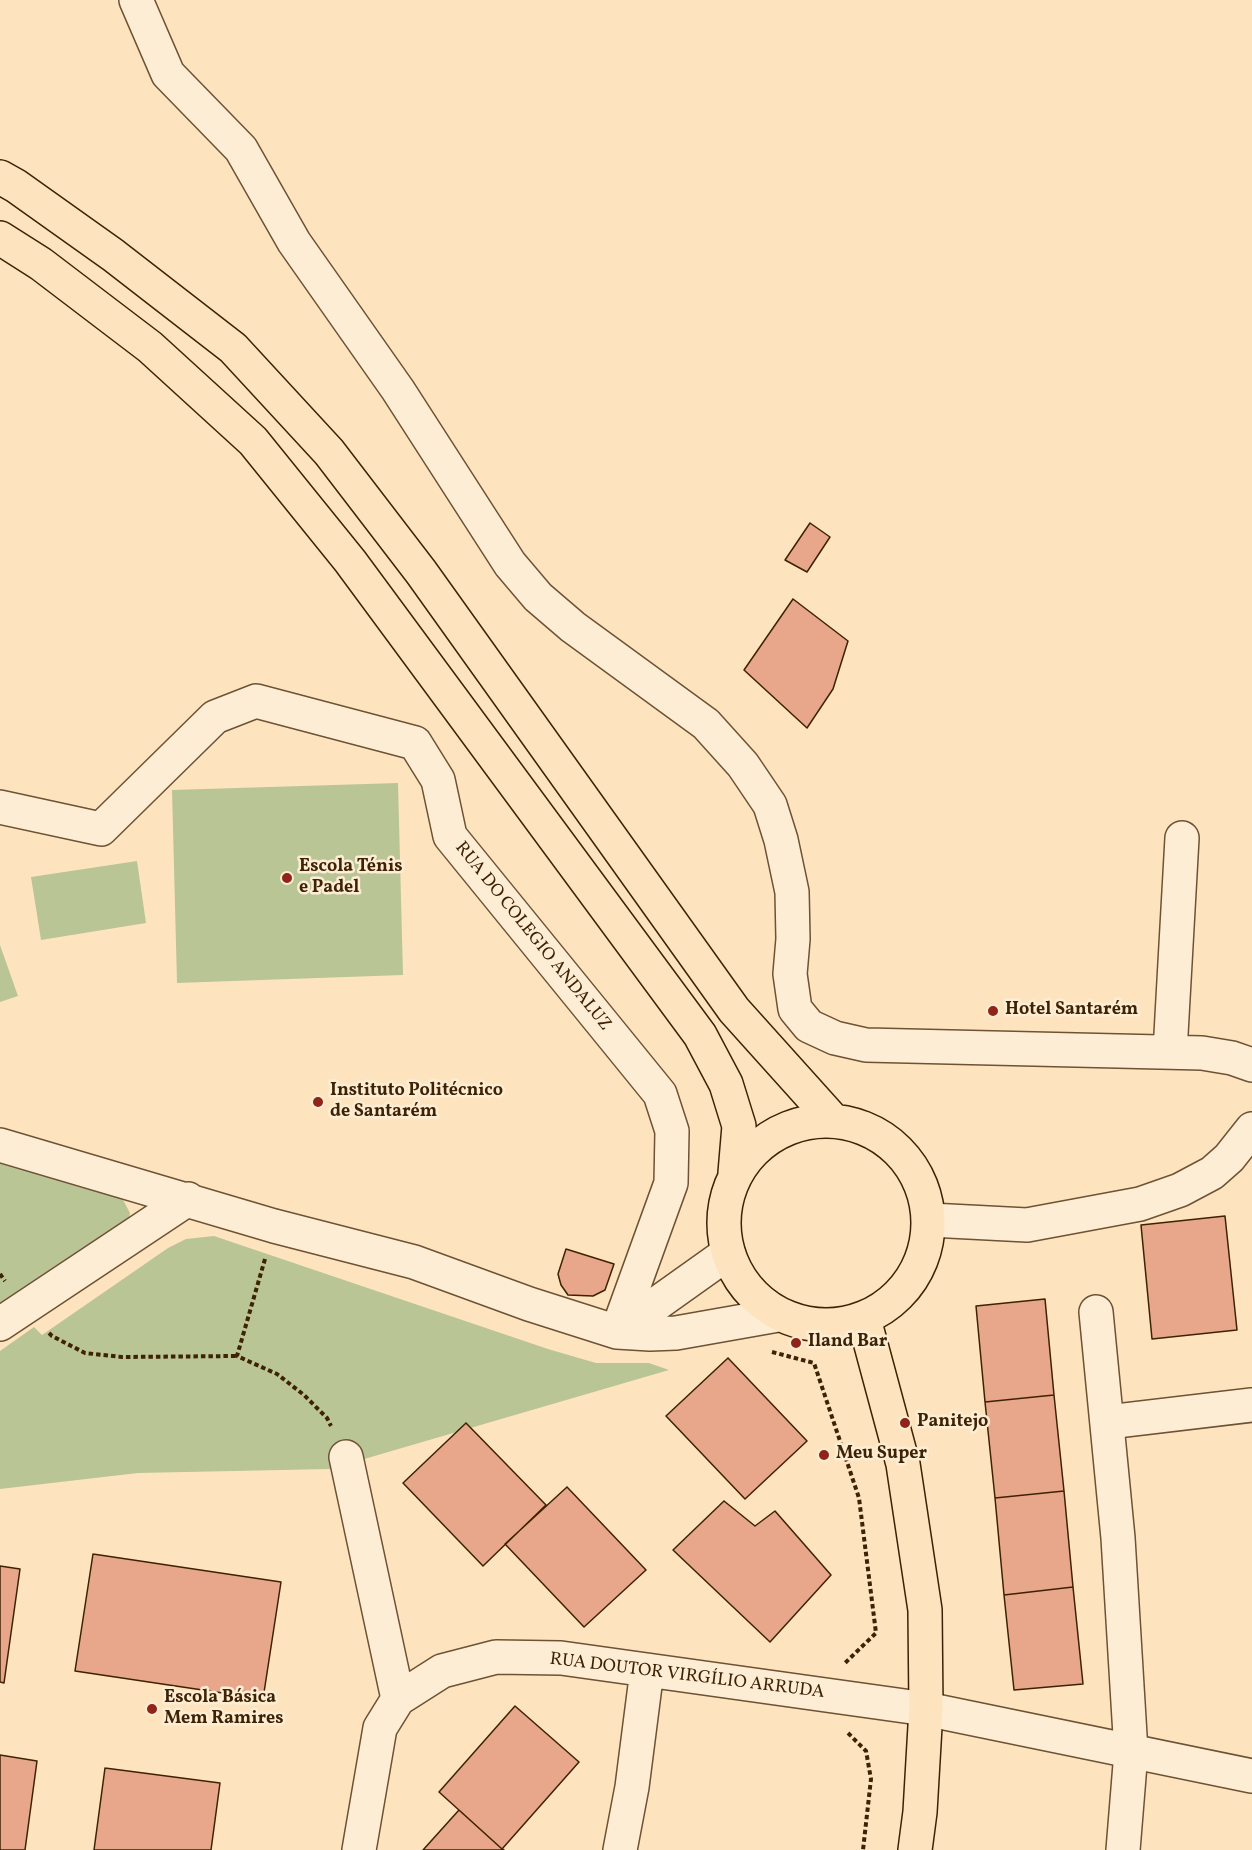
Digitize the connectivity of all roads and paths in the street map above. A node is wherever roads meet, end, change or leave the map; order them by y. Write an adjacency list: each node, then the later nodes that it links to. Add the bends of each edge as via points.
1 (136, 0): 6 (street, via 168,74 241,149 294,242 398,390 510,564 538,597 706,724 744,765 770,805 782,840 792,892 790,974 795,1009 809,1026 835,1038 866,1045)
2 (0, 177): 8 (main road, via 103,248 233,348 329,452 421,572 734,1010)
3 (0, 238): 11 (main road, via 41,264 150,347 253,441 350,561 700,1035 726,1084 739,1126)
4 (0, 807): 20 (street, RUA DO COLEGIO ANDALUZ, via 101,829 215,717 256,701 415,743 438,780 450,836 660,1094 672,1131 671,1183)
5 (1182, 838): 6 (street)
6 (1170, 1052): 7 (street, via 1222,1056)
7 (1252, 1065)
8 (832, 1119): 11 (main road, via 786,1129 758,1145); 13 (main road, via 880,1134 907,1157 923,1185)
9 (1252, 1129): 13 (street, via 1212,1173 1140,1204 1027,1225)
10 (0, 1145): 12 (street)
11 (735, 1173): 15 (main road, via 723,1212)
12 (188, 1199): 14 (street); 17 (street)
13 (930, 1220): 19 (main road, via 925,1256 899,1296)
14 (274, 1226): 20 (street, via 414,1262 529,1305); 22 (path)
15 (728, 1253): 18 (main road, via 749,1292); 20 (street)
16 (1096, 1312): 24 (street)
17 (13, 1315): 22 (path, via 85,1353 122,1357)
18 (778, 1315): 19 (main road, via 828,1326); 20 (street, via 676,1333)
19 (864, 1319): 29 (main road, via 905,1475 925,1610)
20 (617, 1332)
21 (762, 1349): 27 (path, via 814,1363 859,1498 876,1633 844,1663)
22 (237, 1356): 25 (path, via 277,1374 304,1395 327,1418)
23 (1252, 1405): 24 (street)
24 (1108, 1422): 30 (street)
25 (346, 1457): 28 (street)
26 (647, 1670): 27 (street, RUA DOUTOR VIRGÍLIO ARRUDA); 28 (street, RUA DOUTOR VIRGÍLIO ARRUDA, via 561,1658 496,1657 442,1671); 33 (street)
27 (841, 1697): 29 (street, RUA DOUTOR VIRGÍLIO ARRUDA); 34 (path, via 837,1731 847,1733 866,1751 871,1779)
28 (398, 1699): 32 (street, RUA DOUTOR VIRGÍLIO ARRUDA, via 380,1728)
29 (926, 1709): 30 (street, RUA DOUTOR VIRGÍLIO ARRUDA); 35 (main road, via 921,1812)
30 (1131, 1752): 31 (street, RUA DOUTOR VIRGÍLIO ARRUDA); 36 (street)
31 (1252, 1776)
32 (359, 1850)
33 (620, 1850)
34 (863, 1850)
35 (915, 1850)
36 (1123, 1850)

